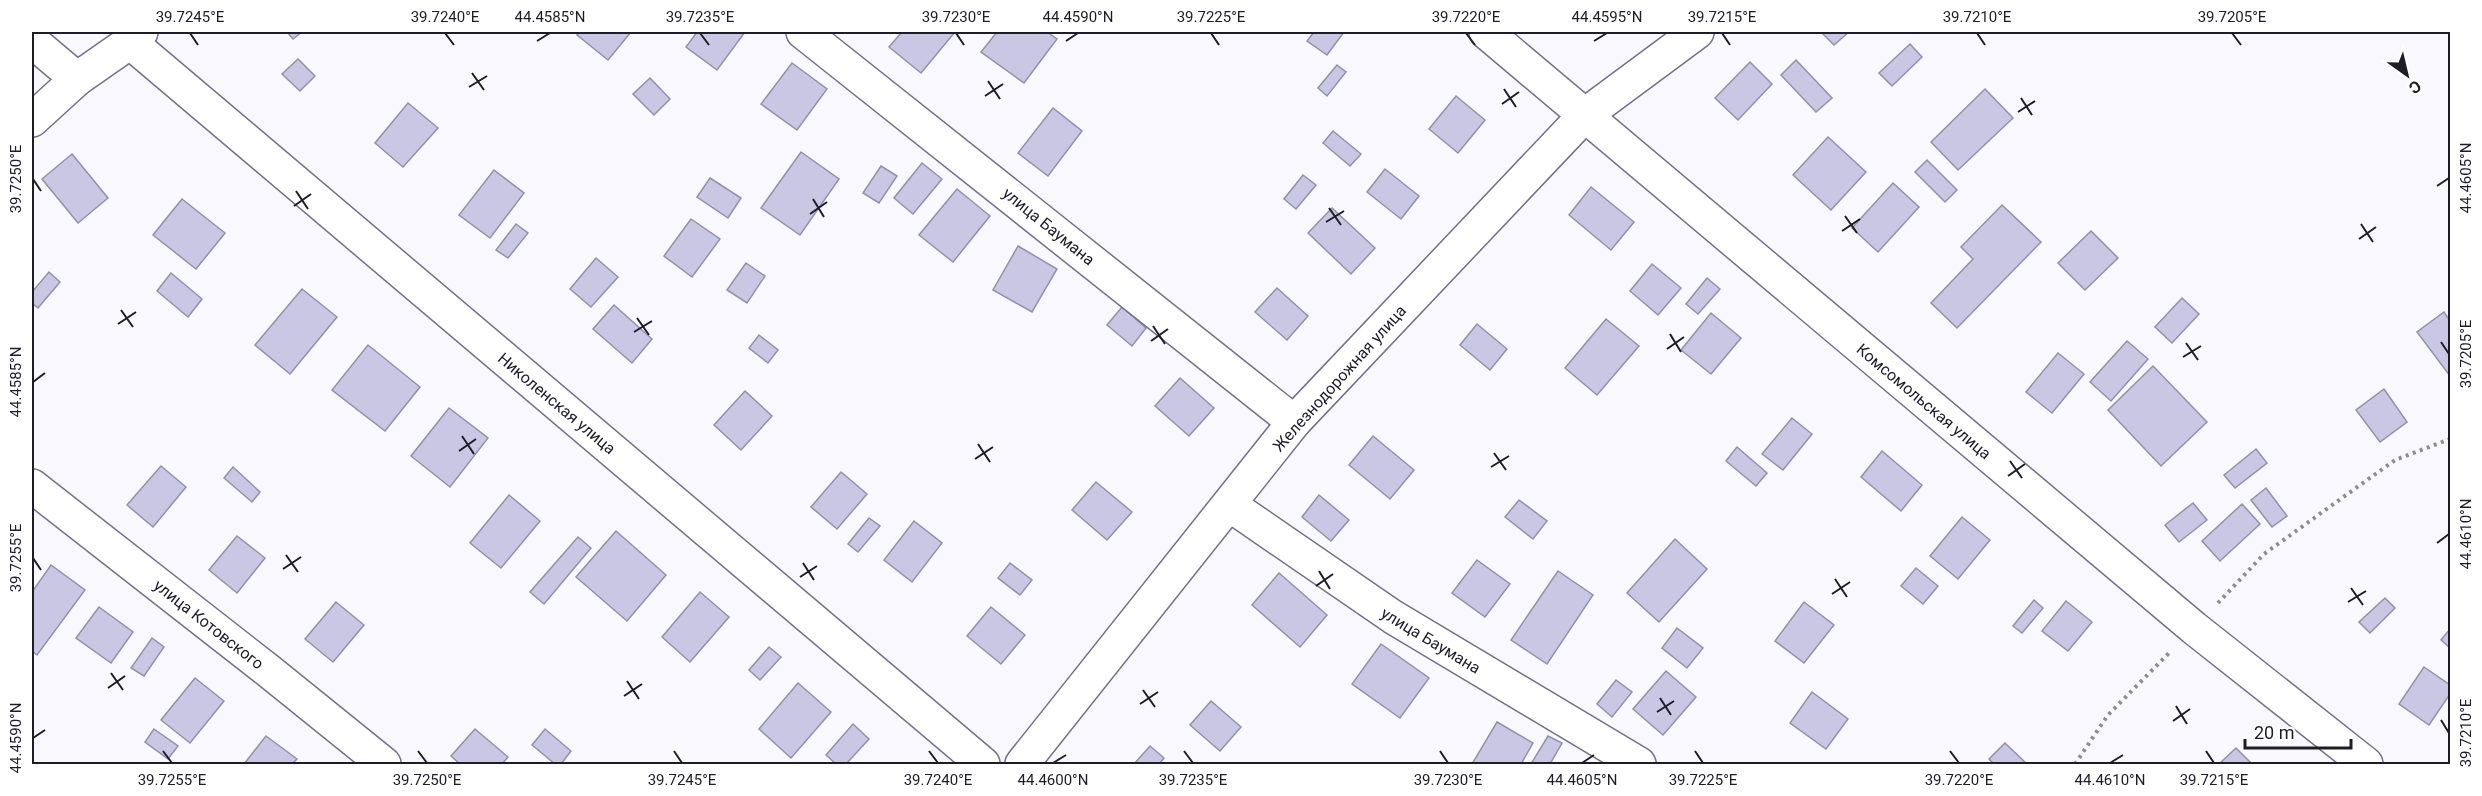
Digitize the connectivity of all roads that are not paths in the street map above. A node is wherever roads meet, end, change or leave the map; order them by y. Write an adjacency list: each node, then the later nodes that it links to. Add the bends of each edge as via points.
1 (803, 32): 9 (street, улица Баумана)
2 (1486, 32): 7 (street, Комсомольская улица)
3 (1697, 32): 7 (street, Железнодорожная улица)
4 (135, 37): 6 (street); 13 (street, Николенская улица)
5 (32, 41): 6 (street)
6 (77, 80): 8 (street)
7 (1585, 115): 9 (street, Железнодорожная улица); 16 (street, Комсомольская улица, via 2194,628)
8 (32, 120)
9 (1294, 422): 11 (street, Железнодорожная улица)
10 (32, 486): 12 (street, улица Котовского)
11 (1230, 505): 14 (street, Железнодорожная улица); 15 (street, улица Баумана, via 1393,617)
12 (384, 765)
13 (983, 765)
14 (1022, 765)
15 (1639, 765)
16 (2366, 765)

